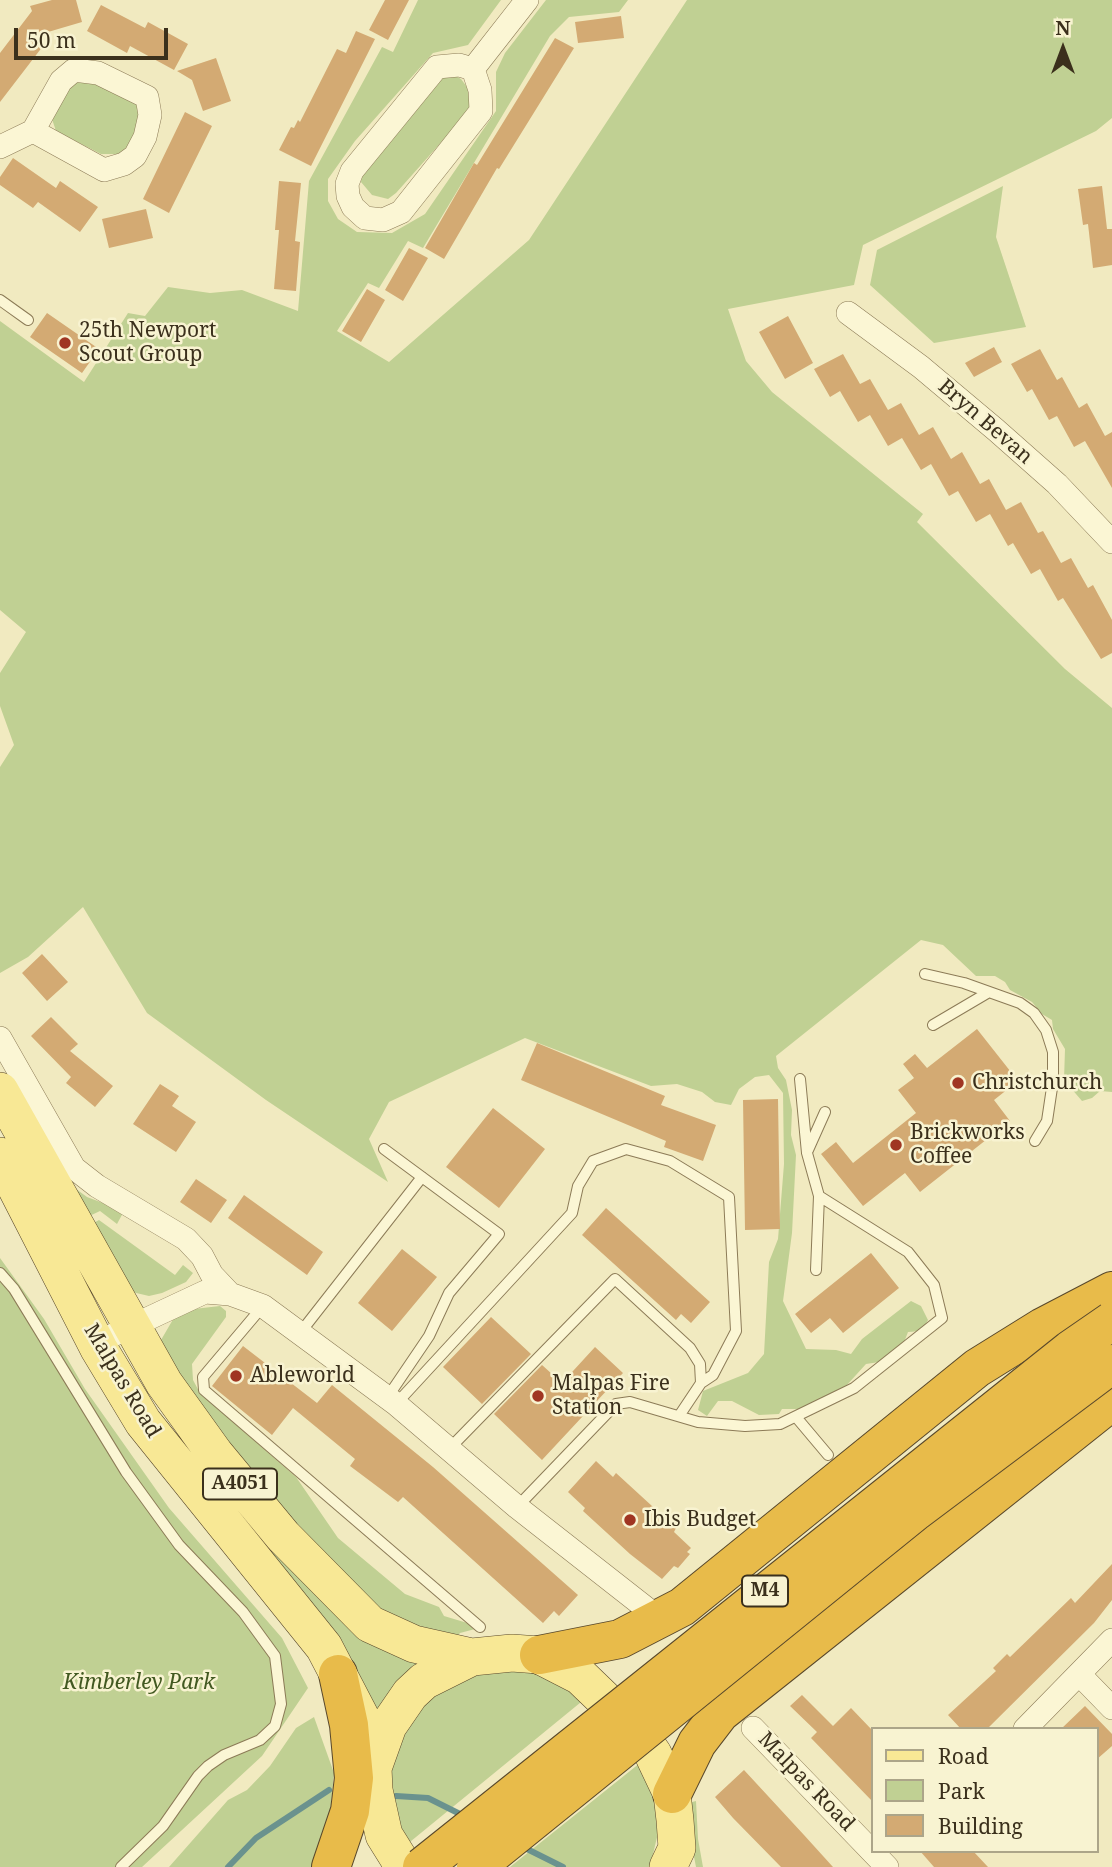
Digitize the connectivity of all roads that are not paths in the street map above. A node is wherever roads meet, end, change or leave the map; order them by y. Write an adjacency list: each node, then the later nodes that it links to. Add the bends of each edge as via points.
1 (527, 0): 2 (street)
2 (473, 69): 2 (street, via 437,67 352,171 348,196 365,218 383,220 401,212 481,111)
3 (33, 131): 3 (street, via 61,81 74,70 98,73 147,97 150,115 135,156 104,170); 4 (street)
4 (0, 147)
5 (0, 300): 7 (lane)
6 (848, 313): 8 (street, Bryn Bevan, via 996,430)
7 (28, 320)
8 (1112, 542)
9 (925, 974): 10 (lane)
10 (989, 992): 11 (lane); 16 (lane, via 1026,1007 1052,1042 1047,1121)
11 (933, 1025)
12 (0, 1038): 25 (street, via 74,1168 186,1240)
13 (800, 1079): 18 (lane)
14 (0, 1091): 28 (main road, Malpas Road / A4051)
15 (825, 1112): 18 (lane)
16 (1035, 1141)
17 (384, 1149): 20 (lane)
18 (807, 1153): 21 (lane)
19 (0, 1156): 30 (main road, Malpas Road / A4051)
20 (422, 1177): 29 (lane); 33 (lane, via 499,1234 449,1293)
21 (820, 1196): 22 (lane); 36 (lane, via 908,1252 934,1285 942,1318 854,1388)
22 (816, 1270)
23 (0, 1272): 53 (lane, via 179,1545 243,1612 275,1656 281,1704 275,1726 260,1740 208,1766 163,1826)
24 (1112, 1291): 43 (highway, M4, via 977,1368 682,1607 602,1645)
25 (229, 1294): 26 (street, Malpas Road); 28 (street, Malpas Road, via 205,1292)
26 (264, 1306): 29 (street, Malpas Road); 42 (lane, via 203,1377 204,1390)
27 (1112, 1321): 57 (highway, M4, bridge, via 1059,1358)
28 (132, 1326): 30 (street); 42 (main road, Malpas Road / A4051, via 164,1383 215,1454 283,1536 370,1624 414,1644)
29 (300, 1333): 33 (street, Malpas Road)
30 (96, 1343): 44 (main road, Malpas Road / A4051, via 143,1422 324,1647)
31 (1112, 1364): 58 (highway, M4, bridge, via 916,1511)
32 (701, 1383): 33 (lane, via 713,1375 736,1331 729,1196 670,1161 626,1149 593,1161 578,1186 572,1213); 35 (lane); 37 (lane, via 700,1364 690,1348 615,1279)
33 (391, 1401): 37 (street, Malpas Road)
34 (1112, 1401): 50 (highway, via 720,1713 697,1743)
35 (679, 1416): 36 (lane, via 745,1426 780,1424); 39 (lane, via 630,1402 616,1404)
36 (796, 1417): 38 (lane)
37 (449, 1449): 39 (street, Malpas Road)
38 (828, 1455)
39 (517, 1507): 40 (street, Malpas Road)
40 (651, 1612)
41 (1112, 1640): 45 (street)
42 (476, 1642): 43 (main road, via 491,1653); 49 (main road, via 410,1694 388,1726)
43 (539, 1655): 50 (main road, via 580,1676 636,1730)
44 (338, 1674): 49 (main road, Malpas Road / A4051, via 361,1718); 54 (highway, via 354,1778 350,1811)
45 (1079, 1674): 46 (street); 47 (street)
46 (1112, 1708)
47 (1027, 1727)
48 (753, 1728): 51 (street, Malpas Road)
49 (374, 1779): 55 (highway, via 359,1841); 56 (main road, Malpas Road, via 384,1835)
50 (672, 1794): 52 (main road)
51 (870, 1841)
52 (677, 1861)
53 (121, 1867)
54 (331, 1867)
55 (346, 1867)
56 (404, 1867)
57 (422, 1867)
58 (476, 1867)

